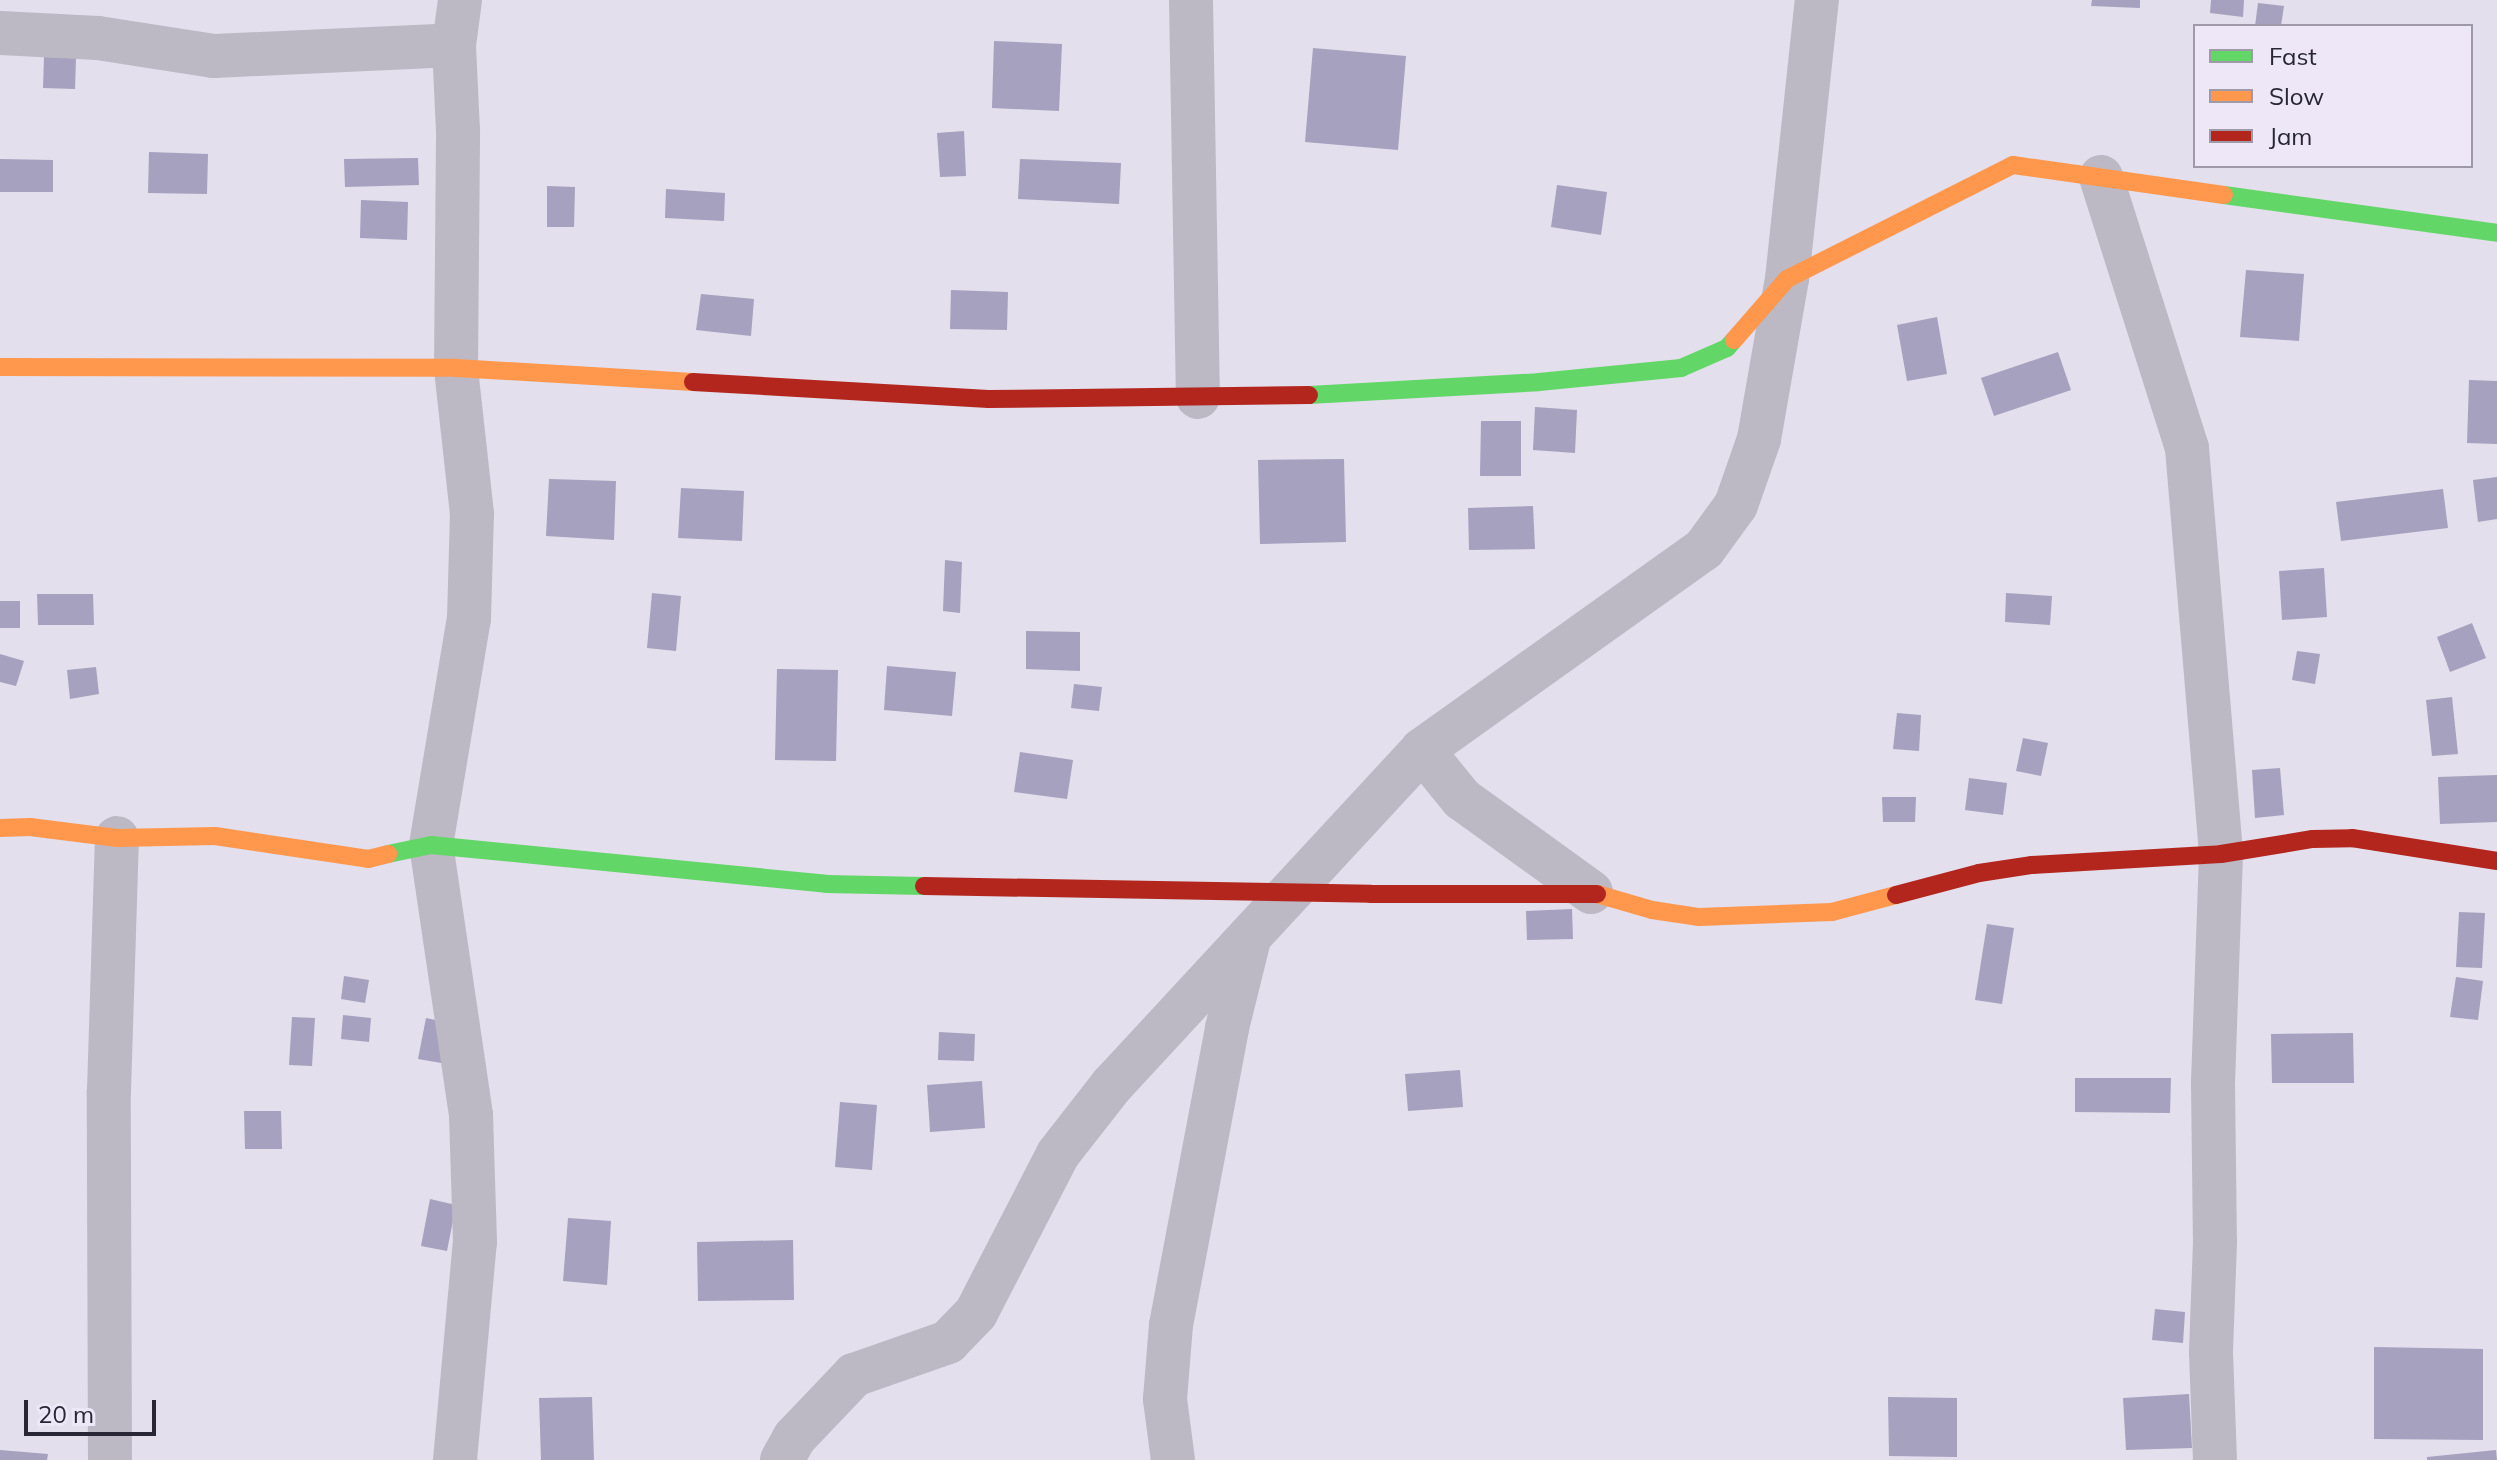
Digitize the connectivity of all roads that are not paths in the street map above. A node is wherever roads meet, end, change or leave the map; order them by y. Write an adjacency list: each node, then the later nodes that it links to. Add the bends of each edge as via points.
1 (460, 0): 5 (street)
2 (1191, 0): 11 (street)
3 (1817, 0): 8 (street)
4 (0, 33): 5 (street, via 98,38 214,56)
5 (454, 45): 10 (street)
6 (2101, 177): 7 (street); 8 (street, via 2013,165); 16 (street, via 2187,448)
7 (2497, 233)
8 (1787, 279): 11 (street, via 1727,348 1681,368 1539,382); 12 (street, via 1759,439 1736,505 1704,549)
9 (0, 367): 10 (street)
10 (456, 368): 11 (street, via 989,399); 15 (street, via 472,514 469,619)
11 (1198, 397)
12 (1422, 750): 18 (street, via 1462,799); 19 (street)
13 (0, 828): 14 (street)
14 (117, 838): 15 (street, via 215,836 368,859); 21 (street, via 109,1091)
15 (431, 845): 19 (street, via 826,884); 22 (street, via 471,1115 475,1242)
16 (2221, 854): 17 (street, via 2352,838); 18 (street, via 2032,865 1979,873 1832,912 1699,917); 25 (street, via 2213,1083)
17 (2497, 861)
18 (1591, 892): 19 (street)
19 (1288, 893): 20 (street)
20 (1251, 933): 23 (street, via 1112,1085 1058,1154 976,1313 948,1342 854,1375 795,1437); 24 (street, via 1227,1028 1171,1325 1165,1399)
21 (110, 1460)
22 (455, 1460)
23 (782, 1460)
24 (1173, 1460)
25 (2215, 1460)

